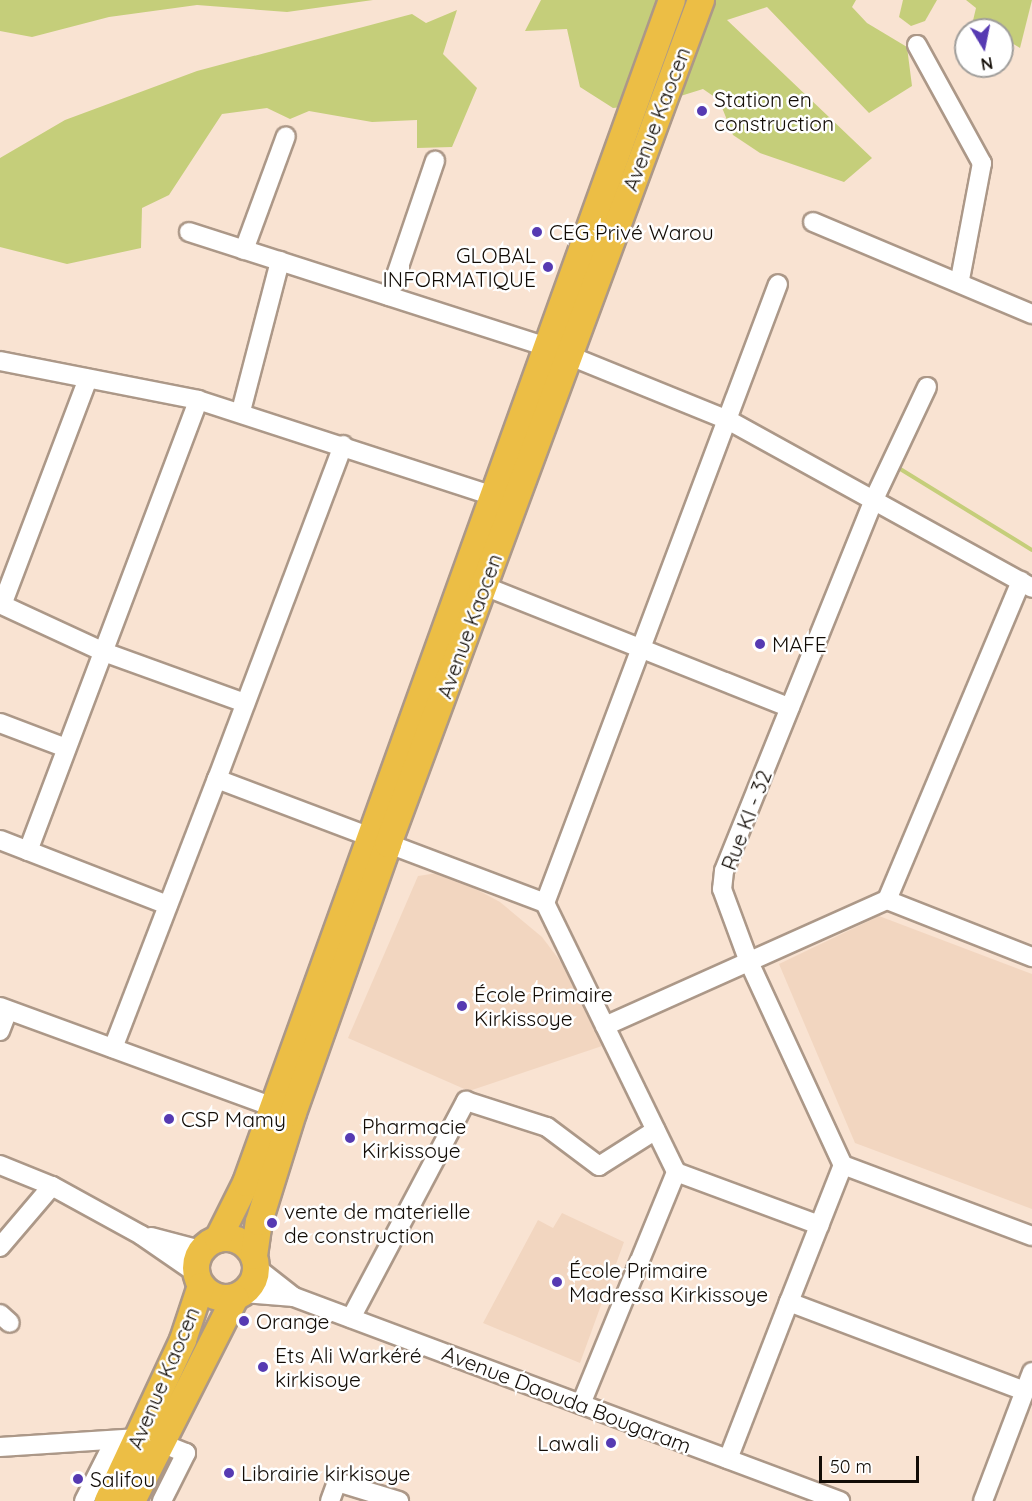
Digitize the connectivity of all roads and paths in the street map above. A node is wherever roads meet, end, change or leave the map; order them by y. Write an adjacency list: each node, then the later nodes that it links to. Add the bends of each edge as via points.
1 (672, 0): 14 (highway, Avenue Kaocen)
2 (701, 0): 14 (highway, Avenue Kaocen)
3 (917, 45): 10 (street, via 983,168)
4 (286, 136): 8 (street)
5 (435, 161): 12 (street)
6 (813, 222): 10 (street)
7 (189, 232): 8 (street)
8 (244, 249): 9 (street)
9 (280, 261): 12 (street); 19 (street)
10 (960, 279): 13 (street)
11 (778, 284): 20 (street)
12 (389, 296): 14 (street)
13 (1032, 314)
14 (558, 351): 20 (street); 22 (highway, Avenue Kaocen); 25 (highway, Avenue Kaocen)
15 (0, 361): 16 (street)
16 (88, 379): 18 (street); 26 (street)
17 (927, 387): 23 (street, Rue KI - 32)
18 (198, 400): 19 (street); 28 (street)
19 (241, 411): 21 (street)
20 (728, 420): 23 (street); 27 (street)
21 (343, 445): 22 (street); 29 (street)
22 (494, 496): 35 (highway, Avenue Kaocen)
23 (875, 497): 24 (street); 30 (street, Rue KI - 32)
24 (1026, 585): 37 (street)
25 (484, 586): 27 (street); 35 (highway, Avenue Kaocen)
26 (1, 604): 28 (street)
27 (642, 648): 30 (street); 38 (street)
28 (104, 652): 29 (street); 32 (street)
29 (245, 703): 33 (street)
30 (790, 708): 41 (street, Rue KI - 32, via 723,880)
31 (0, 723): 32 (street)
32 (66, 748): 36 (street)
33 (217, 779): 35 (street); 39 (street)
34 (0, 840): 36 (street)
35 (379, 840): 38 (street); 46 (highway, Avenue Kaocen); 56 (highway, Avenue Kaocen, via 259,1222)
36 (28, 850): 39 (street)
37 (887, 900): 40 (street); 41 (street)
38 (545, 903): 43 (street)
39 (168, 905): 45 (street)
40 (1031, 953)
41 (749, 962): 43 (street); 49 (street, Rue KI - 32)
42 (4, 1008): 44 (street); 45 (street)
43 (605, 1026): 47 (street)
44 (0, 1030)
45 (113, 1048): 46 (street)
46 (273, 1107): 55 (highway, Avenue Kaocen)
47 (656, 1130): 50 (street); 60 (street, via 599,1166 547,1127 466,1101)
48 (0, 1165): 51 (street)
49 (843, 1165): 52 (street); 53 (street)
50 (676, 1172): 52 (street); 63 (street)
51 (52, 1186): 54 (street); 55 (street, via 141,1235)
52 (819, 1225): 59 (street)
53 (1032, 1236)
54 (0, 1247)
55 (204, 1262): 56 (highway, via 240,1241); 57 (highway, via 216,1298); 64 (highway, Avenue Kaocen)
56 (256, 1262): 57 (highway, Avenue Kaocen); 58 (street, Avenue Daouda Bougaram)
57 (239, 1295): 58 (street, Avenue Daouda Bougaram); 64 (highway, Avenue Kaocen)
58 (294, 1297): 60 (street, Avenue Daouda Bougaram)
59 (789, 1302): 62 (street); 66 (street)
60 (351, 1318): 63 (street, Avenue Daouda Bougaram)
61 (1032, 1372): 62 (street)
62 (1025, 1391): 74 (street)
63 (581, 1404): 66 (street, Avenue Daouda Bougaram)
64 (139, 1440): 65 (street); 67 (street); 68 (highway, Avenue Kaocen); 69 (highway, Avenue Kaocen); 70 (street, via 186,1453)
65 (0, 1447)
66 (728, 1459): 73 (street, Avenue Daouda Bougaram)
67 (84, 1501)
68 (108, 1501)
69 (132, 1501)
70 (162, 1501)
71 (330, 1501): 72 (street, via 337,1482)
72 (399, 1501)
73 (840, 1501)
74 (982, 1501)

